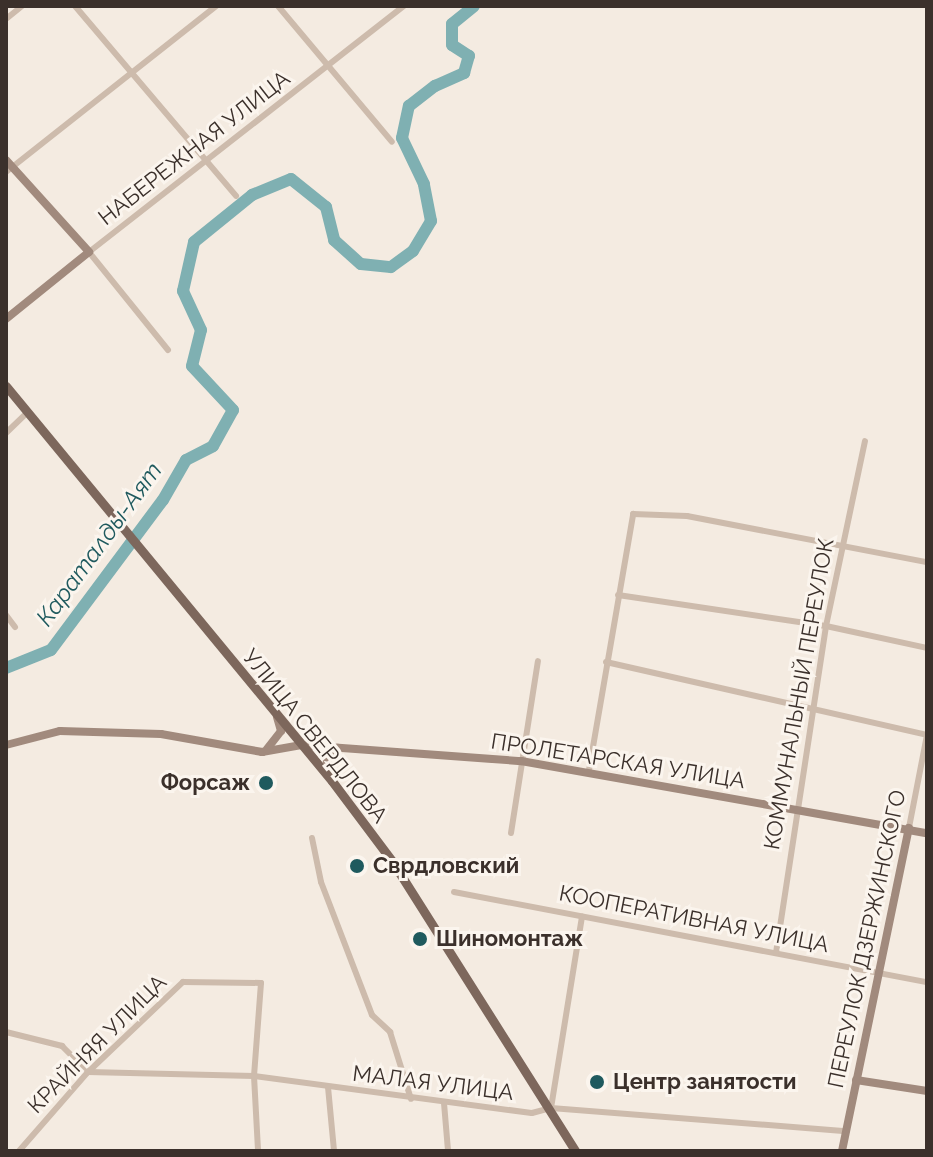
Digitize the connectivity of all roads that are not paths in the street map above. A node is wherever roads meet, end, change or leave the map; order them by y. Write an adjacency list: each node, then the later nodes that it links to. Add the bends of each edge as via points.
1 (22, 6): 6 (street)
2 (75, 6): 8 (street)
3 (216, 6): 8 (street)
4 (278, 6): 7 (street)
5 (404, 6): 7 (street, НАБЕРЕЖНАЯ УЛИЦА)
6 (6, 19)
7 (330, 66): 9 (street); 10 (street, НАБЕРЕЖНАЯ УЛИЦА)
8 (133, 72): 10 (street); 11 (street)
9 (392, 142)
10 (208, 158): 12 (street); 13 (street, НАБЕРЕЖНАЯ УЛИЦА)
11 (8, 166): 13 (street)
12 (236, 196)
13 (89, 252): 14 (street, НАБЕРЕЖНАЯ УЛИЦА); 15 (street)
14 (6, 319)
15 (168, 350)
16 (6, 386): 17 (main road, УЛИЦА СВЕРДЛОВА)
17 (27, 413): 18 (street); 29 (main road, УЛИЦА СВЕРДЛОВА)
18 (6, 433)
19 (865, 441): 20 (street, КОММУНАЛЬНЫЙ ПЕРЕУЛОК)
20 (843, 546): 21 (street); 22 (street, via 687,516 633,514); 24 (street, КОММУНАЛЬНЫЙ ПЕРЕУЛОК)
21 (927, 562)
22 (618, 595): 24 (street); 28 (street)
23 (6, 615): 25 (street)
24 (826, 626): 26 (street); 30 (street, КОММУНАЛЬНЫЙ ПЕРЕУЛОК)
25 (15, 627)
26 (927, 648)
27 (538, 661): 36 (street)
28 (606, 662): 30 (street); 37 (street)
29 (275, 713): 33 (main road, УЛИЦА СВЕРДЛОВА); 35 (street, via 278,740)
30 (813, 713): 31 (street); 39 (street, КОММУНАЛЬНЫЙ ПЕРЕУЛОК)
31 (927, 735): 40 (street, ПЕРЕУЛОК ДЗЕРЖИНСКОГО)
32 (6, 745): 35 (street, via 60,731 161,734)
33 (301, 745): 34 (street, ПРОЛЕТАРСКАЯ УЛИЦА); 35 (street, ПРОЛЕТАРСКАЯ УЛИЦА); 38 (main road, УЛИЦА СВЕРДЛОВА)
34 (341, 747): 36 (street, ПРОЛЕТАРСКАЯ УЛИЦА); 38 (street, via 327,761)
35 (262, 752)
36 (521, 761): 37 (street, ПРОЛЕТАРСКАЯ УЛИЦА); 41 (street)
37 (589, 770): 39 (street, ПРОЛЕТАРСКАЯ УЛИЦА)
38 (332, 781): 57 (main road, УЛИЦА СВЕРДЛОВА, via 392,861)
39 (796, 807): 40 (street, ПРОЛЕТАРСКАЯ УЛИЦА); 46 (street, КОММУНАЛЬНЫЙ ПЕРЕУЛОК)
40 (909, 828): 42 (street, ПРОЛЕТАРСКАЯ УЛИЦА); 47 (street, ПЕРЕУЛОК ДЗЕРЖИНСКОГО)
41 (511, 833)
42 (927, 833)
43 (312, 838): 55 (street, via 321,882 372,1015 390,1032)
44 (454, 892): 45 (street, КООПЕРАТИВНАЯ УЛИЦА)
45 (582, 916): 46 (street, КООПЕРАТИВНАЯ УЛИЦА); 57 (street)
46 (776, 953): 47 (street, КООПЕРАТИВНАЯ УЛИЦА)
47 (878, 973): 48 (street, КООПЕРАТИВНАЯ УЛИЦА); 52 (street, ПЕРЕУЛОК ДЗЕРЖИНСКОГО)
48 (927, 982)
49 (6, 1032): 50 (street, via 62,1046)
50 (88, 1072): 51 (street, МАЛАЯ УЛИЦА); 51 (street, КРАЙНЯЯ УЛИЦА, via 183,982 261,983); 59 (street, КРАЙНЯЯ УЛИЦА)
51 (254, 1076): 53 (street, МАЛАЯ УЛИЦА); 60 (street)
52 (856, 1080): 54 (street); 58 (street, ПЕРЕУЛОК ДЗЕРЖИНСКОГО)
53 (328, 1087): 55 (street, МАЛАЯ УЛИЦА); 61 (street)
54 (927, 1091)
55 (411, 1099): 56 (street, МАЛАЯ УЛИЦА)
56 (444, 1103): 57 (street, МАЛАЯ УЛИЦА, via 532,1113); 62 (street)
57 (551, 1108): 58 (street, МАЛАЯ УЛИЦА); 63 (main road, УЛИЦА СВЕРДЛОВА)
58 (846, 1131): 64 (street, ПЕРЕУЛОК ДЗЕРЖИНСКОГО)
59 (19, 1151)
60 (258, 1151)
61 (334, 1151)
62 (448, 1151)
63 (575, 1151)
64 (842, 1151)

